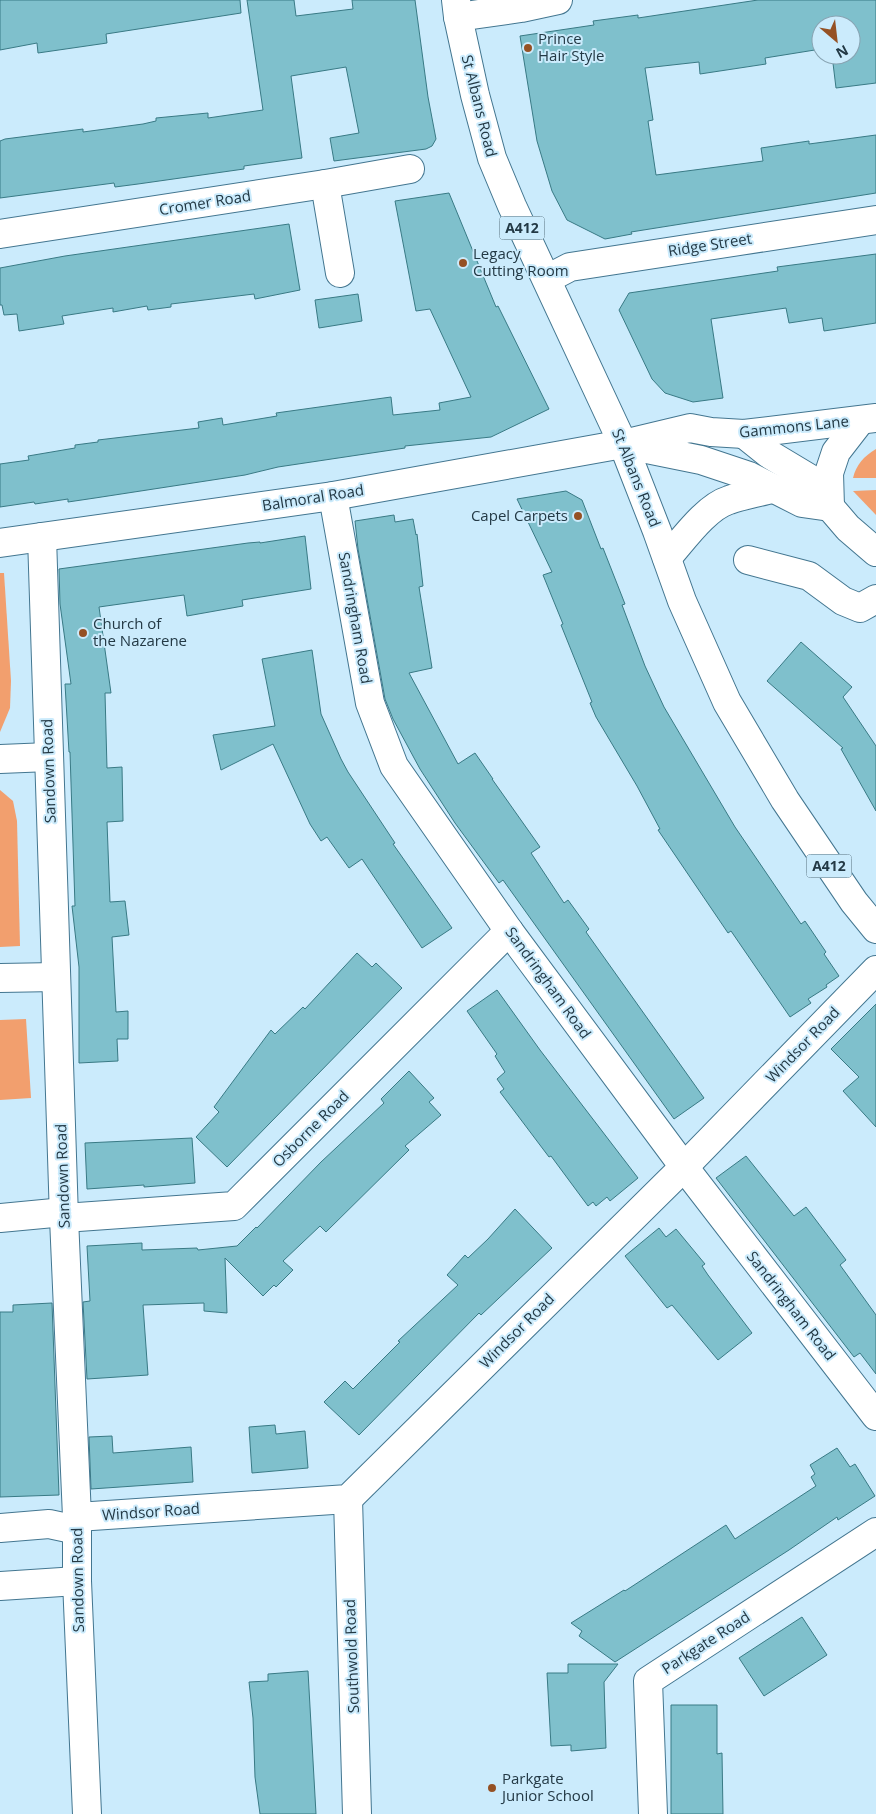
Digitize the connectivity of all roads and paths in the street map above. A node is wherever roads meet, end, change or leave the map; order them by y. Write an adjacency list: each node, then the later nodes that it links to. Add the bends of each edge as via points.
1 (558, 0): 2 (street, via 521,8)
2 (457, 8): 8 (street, St Albans Road / A412, via 492,158)
3 (410, 169): 4 (street, Cromer Road)
4 (325, 184): 6 (street, Cromer Road); 7 (street)
5 (876, 220): 8 (street, Ridge Street, via 570,267)
6 (0, 234)
7 (340, 273)
8 (547, 279): 11 (street, St Albans Road / A412)
9 (868, 420): 10 (street, Gammons Lane); 14 (street, via 846,437 836,452 829,473)
10 (744, 434): 11 (street, Gammons Lane, via 690,428); 14 (street, via 769,454 809,478)
11 (623, 444): 12 (street, via 701,460 749,476); 13 (street, Balmoral Road); 18 (street, St Albans Road / A412)
12 (771, 489): 14 (street, via 802,503); 18 (street, via 715,507)
13 (333, 496): 15 (street, Balmoral Road); 24 (street, Sandringham Road, via 370,703 394,766)
14 (830, 507): 17 (street)
15 (42, 537): 16 (street, Balmoral Road); 21 (street, Sandown Road)
16 (0, 543)
17 (876, 552)
18 (667, 558): 23 (street, St Albans Road / A412, via 682,602 727,702 784,800)
19 (748, 560): 20 (street, via 809,576 843,601 860,608)
20 (876, 599)
21 (49, 757): 22 (street); 26 (street, Sandown Road)
22 (0, 759)
23 (876, 929)
24 (509, 931): 28 (street, Sandringham Road); 29 (street, Osborne Road, via 234,1206)
25 (876, 970): 28 (street, Windsor Road)
26 (56, 977): 27 (street); 29 (street, Sandown Road)
27 (0, 978)
28 (684, 1167): 31 (street, Sandringham Road); 32 (street, Windsor Road)
29 (64, 1215): 30 (street, Osborne Road); 33 (street, Sandown Road)
30 (0, 1218)
31 (876, 1416)
32 (348, 1499): 33 (street, Windsor Road); 39 (street, Southwold Road)
33 (77, 1524): 34 (street, Windsor Road); 36 (street, Sandown Road)
34 (0, 1528)
35 (876, 1532): 40 (street, Parkgate Road, via 648,1681)
36 (76, 1581): 37 (street); 38 (street, Sandown Road)
37 (0, 1586)
38 (87, 1814)
39 (357, 1814)
40 (653, 1814)

